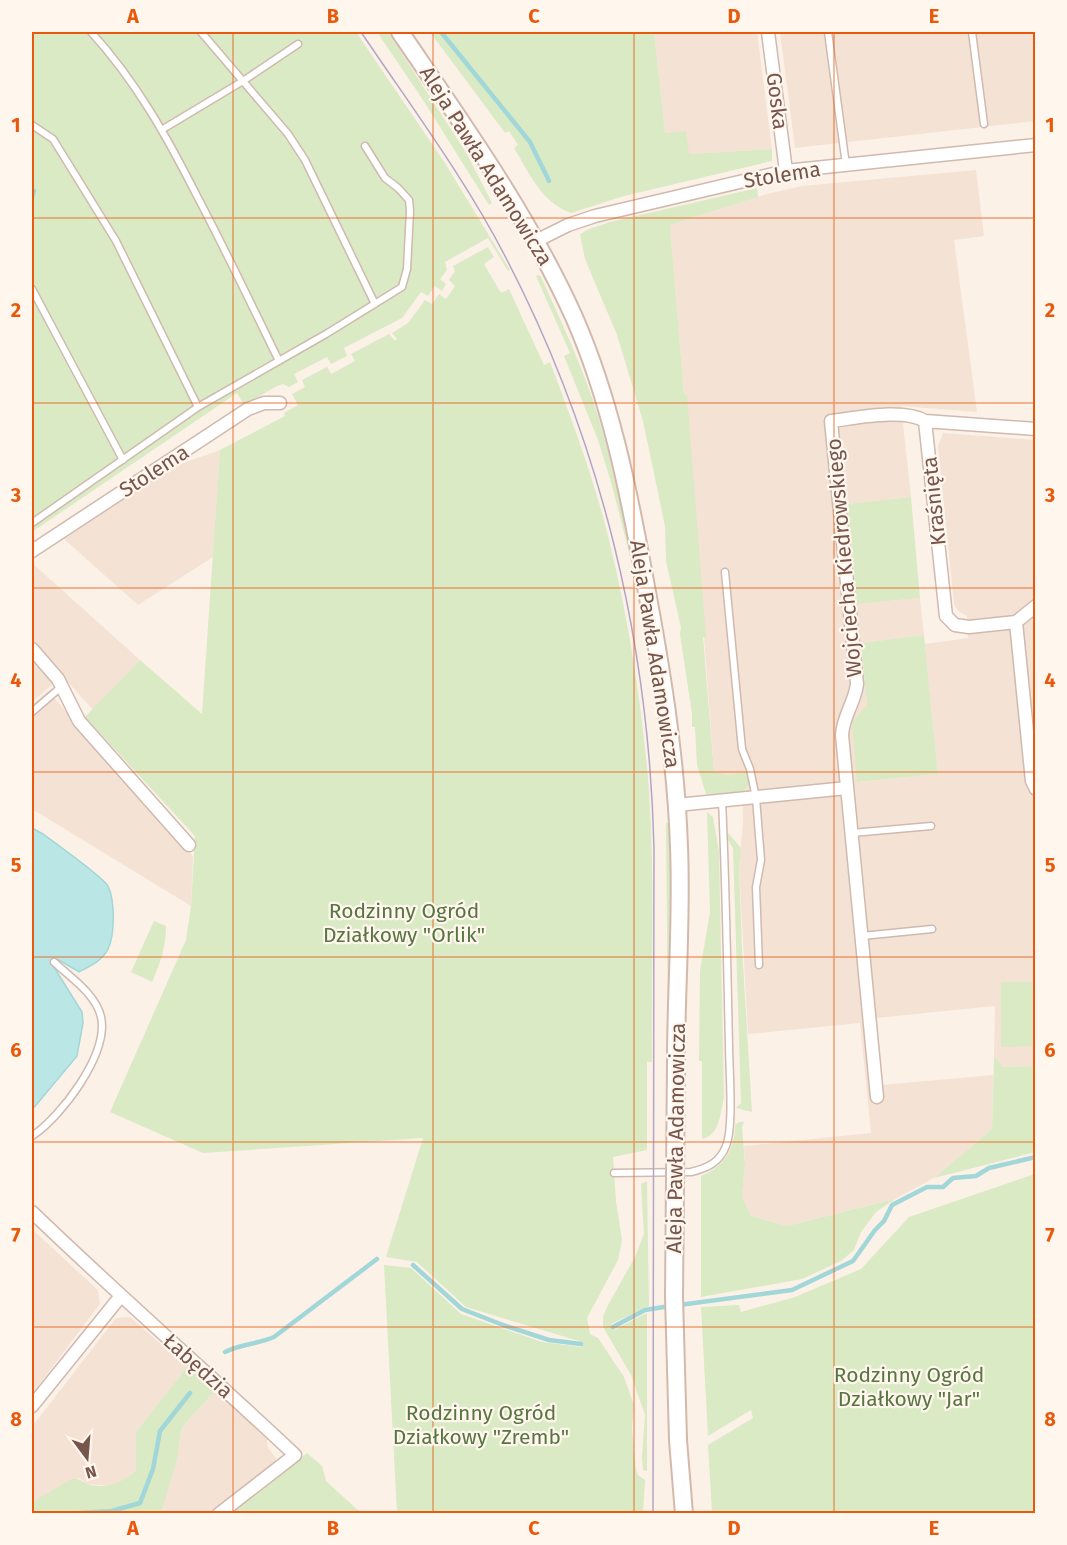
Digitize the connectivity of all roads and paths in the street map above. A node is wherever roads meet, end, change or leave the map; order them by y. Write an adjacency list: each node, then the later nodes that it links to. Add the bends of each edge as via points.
1 (91, 32): 11 (lane, via 117,60)
2 (201, 32): 8 (lane)
3 (400, 32): 16 (main road, Aleja Pawła Adamowicza)
4 (768, 32): 15 (street, Goska)
5 (828, 32): 14 (lane)
6 (972, 32): 9 (lane)
7 (298, 44): 8 (lane)
8 (243, 81): 11 (lane); 18 (lane, via 305,160)
9 (984, 124)
10 (32, 125): 21 (lane, via 53,139 116,241)
11 (163, 129): 19 (lane)
12 (1035, 145): 14 (street, Stolema)
13 (365, 146): 18 (lane, via 385,178 409,200 410,211 407,269 402,287)
14 (846, 166): 15 (street, Stolema)
15 (786, 171): 16 (street, Stolema, via 595,216)
16 (536, 241): 37 (main road, Aleja Pawła Adamowicza, via 596,372 612,424 664,680)
17 (32, 289): 24 (lane)
18 (375, 304): 19 (lane)
19 (279, 361): 21 (lane)
20 (280, 403): 26 (street, Stolema, via 248,409)
21 (198, 407): 24 (lane)
22 (925, 421): 23 (street); 29 (street, Kraśnięta, via 946,616 955,625 969,627); 33 (street, Wojciecha Kiedrowskiego, via 900,415 831,421 857,684 842,728)
23 (1035, 429)
24 (123, 460): 25 (lane)
25 (32, 523)
26 (32, 551)
27 (725, 572): 35 (lane, via 742,749)
28 (1035, 606): 29 (street)
29 (1016, 622): 34 (street)
30 (32, 649): 31 (street)
31 (62, 687): 32 (lane); 40 (street, via 79,721)
32 (32, 712)
33 (847, 788): 35 (street); 39 (street, Wojciecha Kiedrowskiego)
34 (1035, 789)
35 (756, 798): 36 (street); 44 (lane, via 761,860 756,887)
36 (722, 801): 37 (street); 47 (lane, via 729,1078 726,1145 718,1160 704,1169)
37 (677, 805): 52 (main road, Aleja Pawła Adamowicza, bridge, via 680,888 674,1297)
38 (932, 826): 39 (lane)
39 (852, 833): 42 (street, Wojciecha Kiedrowskiego)
40 (189, 845)
41 (932, 929): 42 (lane)
42 (862, 936): 45 (street, Wojciecha Kiedrowskiego)
43 (54, 962): 46 (lane, via 93,999 101,1016 103,1035 77,1087 60,1110)
44 (759, 965)
45 (877, 1097)
46 (32, 1136)
47 (614, 1173)
48 (32, 1212): 49 (street, Łabędzia)
49 (120, 1297): 50 (street); 51 (street, Łabędzia, via 295,1455)
50 (32, 1406)
51 (219, 1514)
52 (684, 1514)

